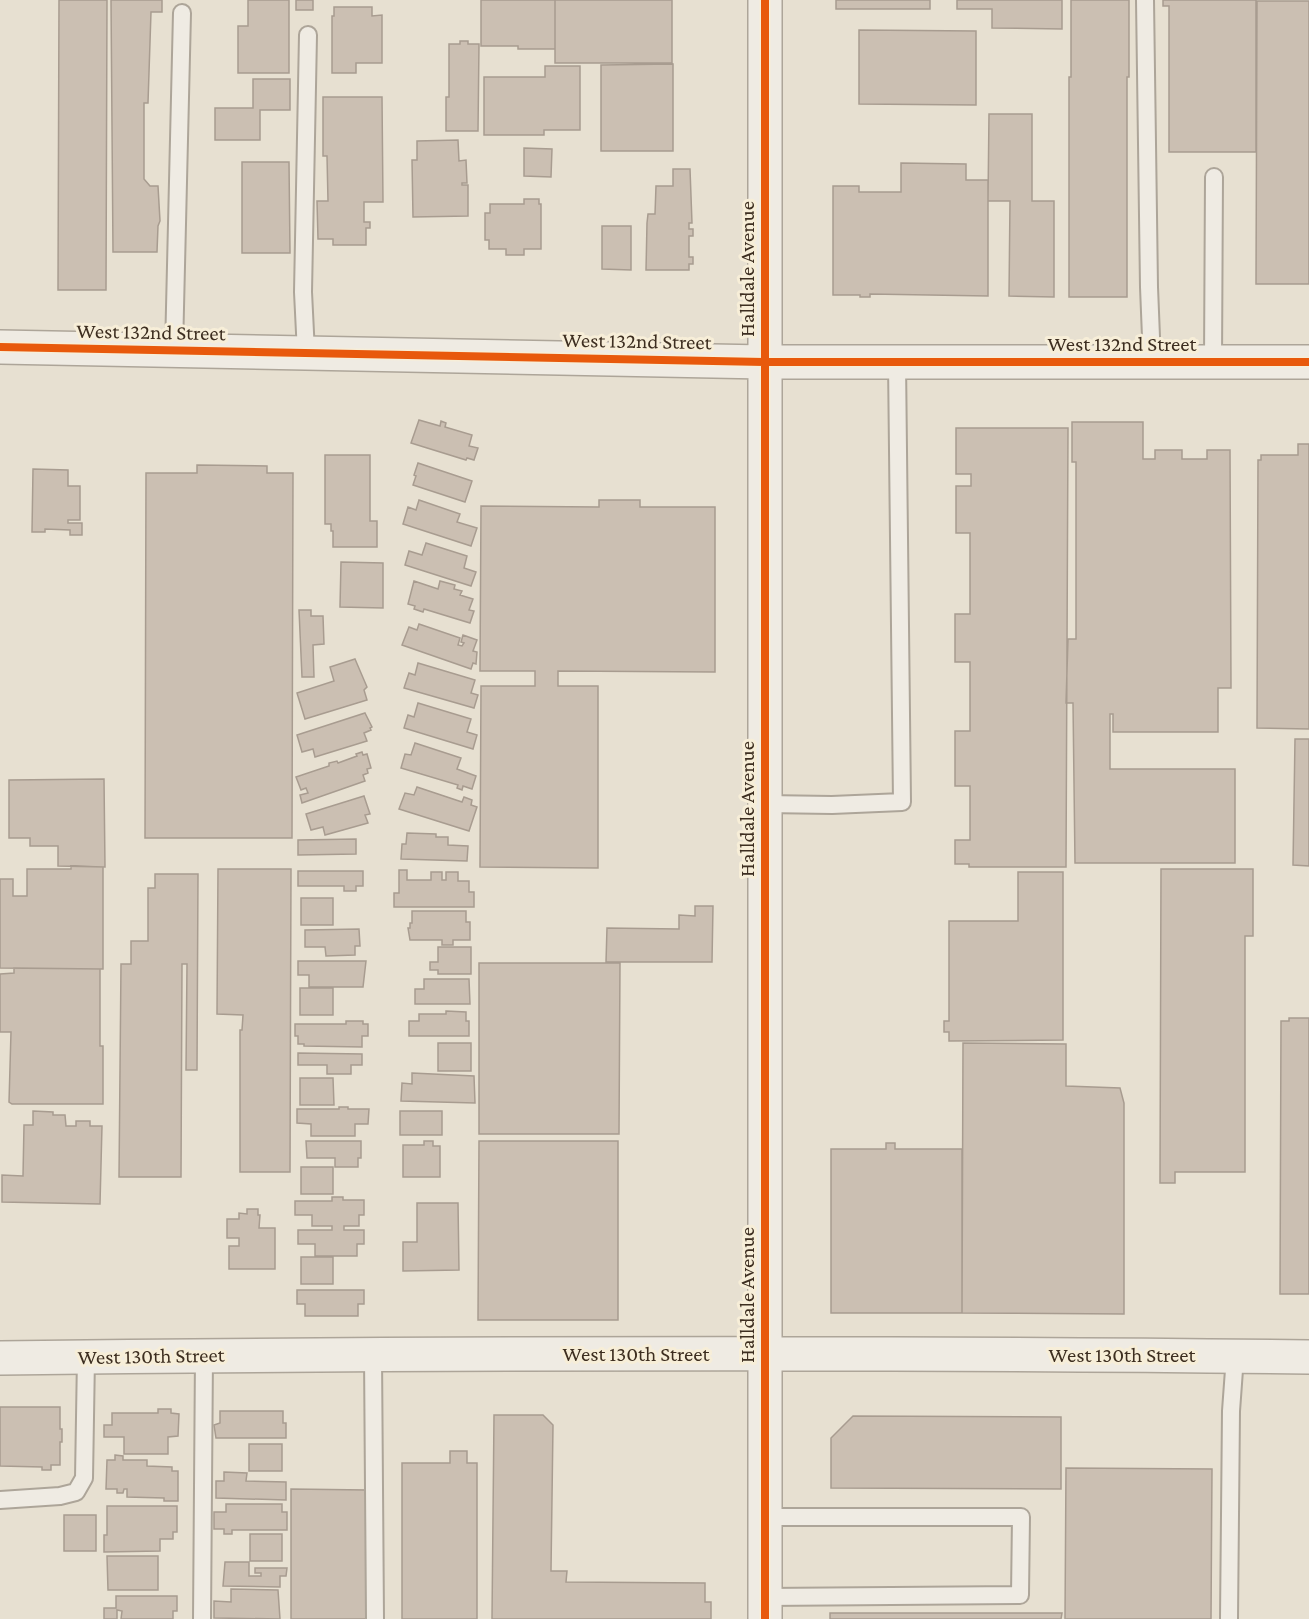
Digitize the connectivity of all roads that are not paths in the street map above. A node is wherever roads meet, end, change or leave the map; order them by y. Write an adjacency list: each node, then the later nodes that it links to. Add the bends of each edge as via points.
1 (765, 0): 9 (street, Halldale Avenue)
2 (1145, 0): 11 (lane)
3 (182, 14): 7 (lane)
4 (308, 35): 8 (lane, via 303,292)
5 (1214, 177): 12 (lane)
6 (0, 347): 7 (street, West 132nd Street)
7 (174, 350): 8 (street, West 132nd Street)
8 (306, 352): 9 (street, West 132nd Street)
9 (765, 362): 10 (street, West 132nd Street); 14 (street, Halldale Avenue)
10 (897, 362): 11 (street, West 132nd Street); 14 (lane, via 902,802)
11 (1152, 362): 12 (street, West 132nd Street)
12 (1213, 362): 13 (street, West 132nd Street)
13 (1309, 362)
14 (765, 804): 15 (street, Halldale Avenue)
15 (765, 1353): 17 (street, West 130th Street); 18 (street, West 130th Street); 23 (street, Halldale Avenue)
16 (204, 1355): 17 (street, West 130th Street); 19 (street, West 130th Street); 25 (lane)
17 (373, 1356): 26 (lane)
18 (1235, 1356): 20 (street, West 130th Street); 27 (lane)
19 (86, 1357): 21 (street, West 130th Street); 22 (lane, via 84,1478 76,1492)
20 (1309, 1357)
21 (0, 1358)
22 (0, 1500)
23 (765, 1516): 24 (street, Halldale Avenue); 24 (lane, via 1021,1517 1020,1595)
24 (765, 1608)
25 (202, 1619)
26 (375, 1619)
27 (1228, 1619)

